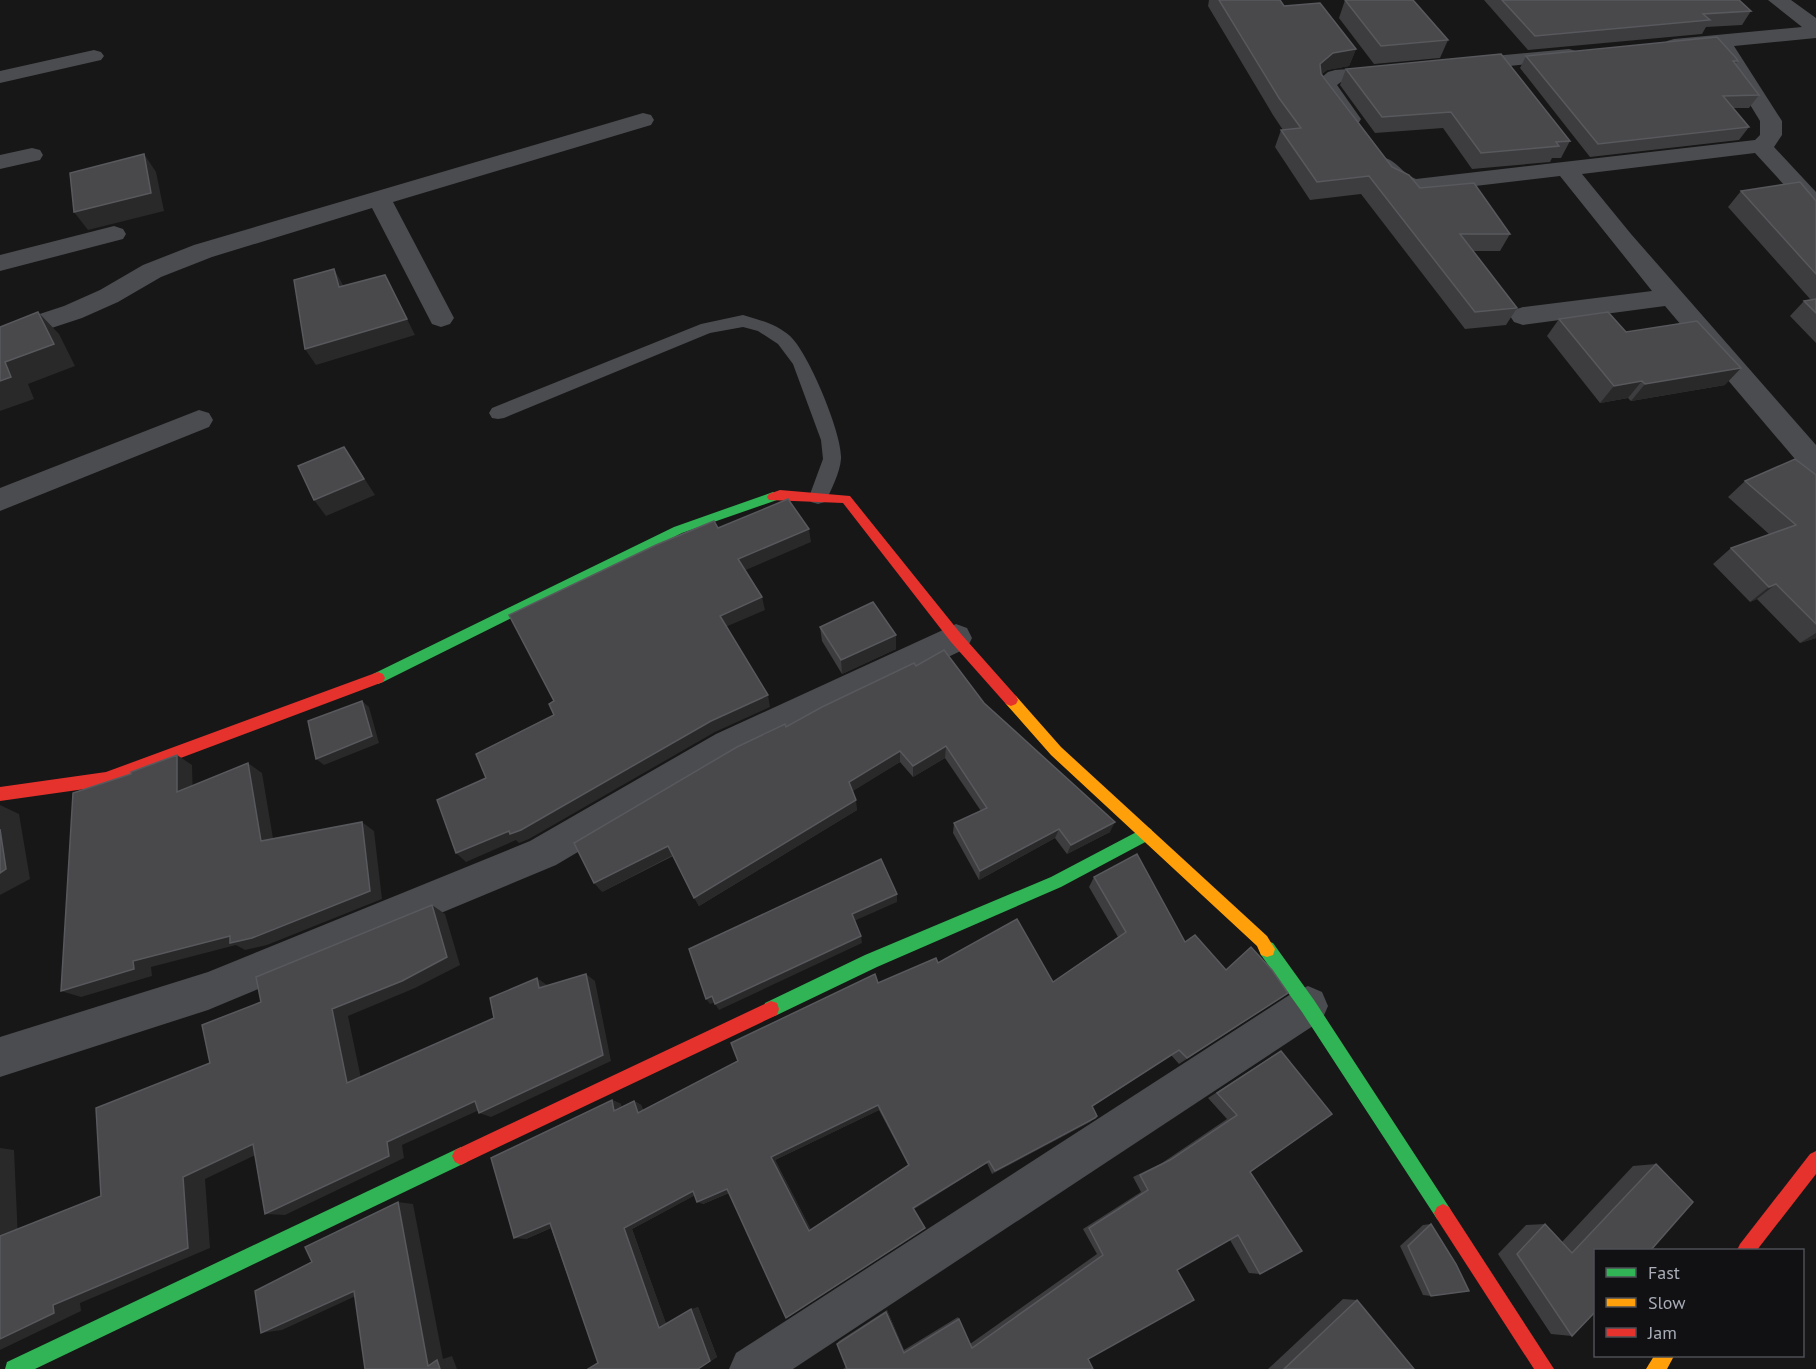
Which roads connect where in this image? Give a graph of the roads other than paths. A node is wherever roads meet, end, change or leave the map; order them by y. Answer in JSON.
{"nodes":[{"id":1,"x":1778,"y":0,"type":"edge"},
{"id":2,"x":1816,"y":30,"type":"edge"},
{"id":3,"x":1721,"y":41,"type":"junction"},
{"id":4,"x":1651,"y":47,"type":"edge"},
{"id":5,"x":1593,"y":53,"type":"edge"},
{"id":6,"x":1353,"y":55,"type":"edge"},
{"id":7,"x":94,"y":56,"type":"dead end"},
{"id":8,"x":1500,"y":61,"type":"junction"},
{"id":9,"x":1444,"y":66,"type":"edge"},
{"id":10,"x":1411,"y":69,"type":"edge"},
{"id":11,"x":1367,"y":73,"type":"junction"},
{"id":12,"x":0,"y":77,"type":"edge"},
{"id":13,"x":1514,"y":79,"type":"edge"},
{"id":14,"x":643,"y":120,"type":"dead end"},
{"id":15,"x":1761,"y":146,"type":"junction"},
{"id":16,"x":32,"y":155,"type":"dead end"},
{"id":17,"x":0,"y":162,"type":"edge"},
{"id":18,"x":1573,"y":162,"type":"junction"},
{"id":19,"x":379,"y":198,"type":"junction"},
{"id":20,"x":1816,"y":206,"type":"edge"},
{"id":21,"x":114,"y":234,"type":"dead end"},
{"id":22,"x":0,"y":263,"type":"edge"},
{"id":23,"x":1672,"y":297,"type":"junction"},
{"id":24,"x":1523,"y":316,"type":"dead end"},
{"id":25,"x":441,"y":318,"type":"dead end"},
{"id":26,"x":0,"y":336,"type":"edge"},
{"id":27,"x":498,"y":413,"type":"dead end"},
{"id":28,"x":199,"y":420,"type":"dead end"},
{"id":29,"x":1816,"y":464,"type":"edge"},
{"id":30,"x":818,"y":497,"type":"junction"},
{"id":31,"x":0,"y":500,"type":"edge"},
{"id":32,"x":956,"y":638,"type":"junction"},
{"id":33,"x":0,"y":794,"type":"edge"},
{"id":34,"x":1146,"y":834,"type":"junction"},
{"id":35,"x":1308,"y":1006,"type":"junction"},
{"id":36,"x":0,"y":1057,"type":"edge"},
{"id":37,"x":1816,"y":1160,"type":"edge"},
{"id":38,"x":1748,"y":1249,"type":"edge"},
{"id":39,"x":1664,"y":1357,"type":"edge"},
{"id":40,"x":14,"y":1369,"type":"edge"},
{"id":41,"x":752,"y":1369,"type":"edge"},
{"id":42,"x":1545,"y":1369,"type":"edge"},
{"id":43,"x":1655,"y":1369,"type":"edge"}],
"edges":[{"from":1,"to":2,"type":"street"},
{"from":2,"to":3,"type":"street"},
{"from":3,"to":4,"type":"street"},
{"from":3,"to":15,"type":"street"},
{"from":5,"to":8,"type":"street"},
{"from":6,"to":11,"type":"street"},
{"from":7,"to":12,"type":"street"},
{"from":8,"to":9,"type":"street"},
{"from":8,"to":13,"type":"street"},
{"from":10,"to":11,"type":"street"},
{"from":11,"to":18,"type":"street"},
{"from":14,"to":19,"type":"street"},
{"from":15,"to":18,"type":"street"},
{"from":15,"to":20,"type":"street"},
{"from":16,"to":17,"type":"street"},
{"from":18,"to":23,"type":"street"},
{"from":19,"to":25,"type":"street"},
{"from":19,"to":26,"type":"street"},
{"from":21,"to":22,"type":"street"},
{"from":23,"to":24,"type":"street"},
{"from":23,"to":29,"type":"street"},
{"from":27,"to":30,"type":"lane"},
{"from":28,"to":31,"type":"street"},
{"from":30,"to":32,"type":"street"},
{"from":30,"to":33,"type":"street"},
{"from":32,"to":34,"type":"street"},
{"from":32,"to":36,"type":"street"},
{"from":34,"to":35,"type":"street"},
{"from":34,"to":40,"type":"street"},
{"from":35,"to":41,"type":"street"},
{"from":35,"to":42,"type":"street"},
{"from":37,"to":38,"type":"street"},
{"from":39,"to":43,"type":"street"}]}
